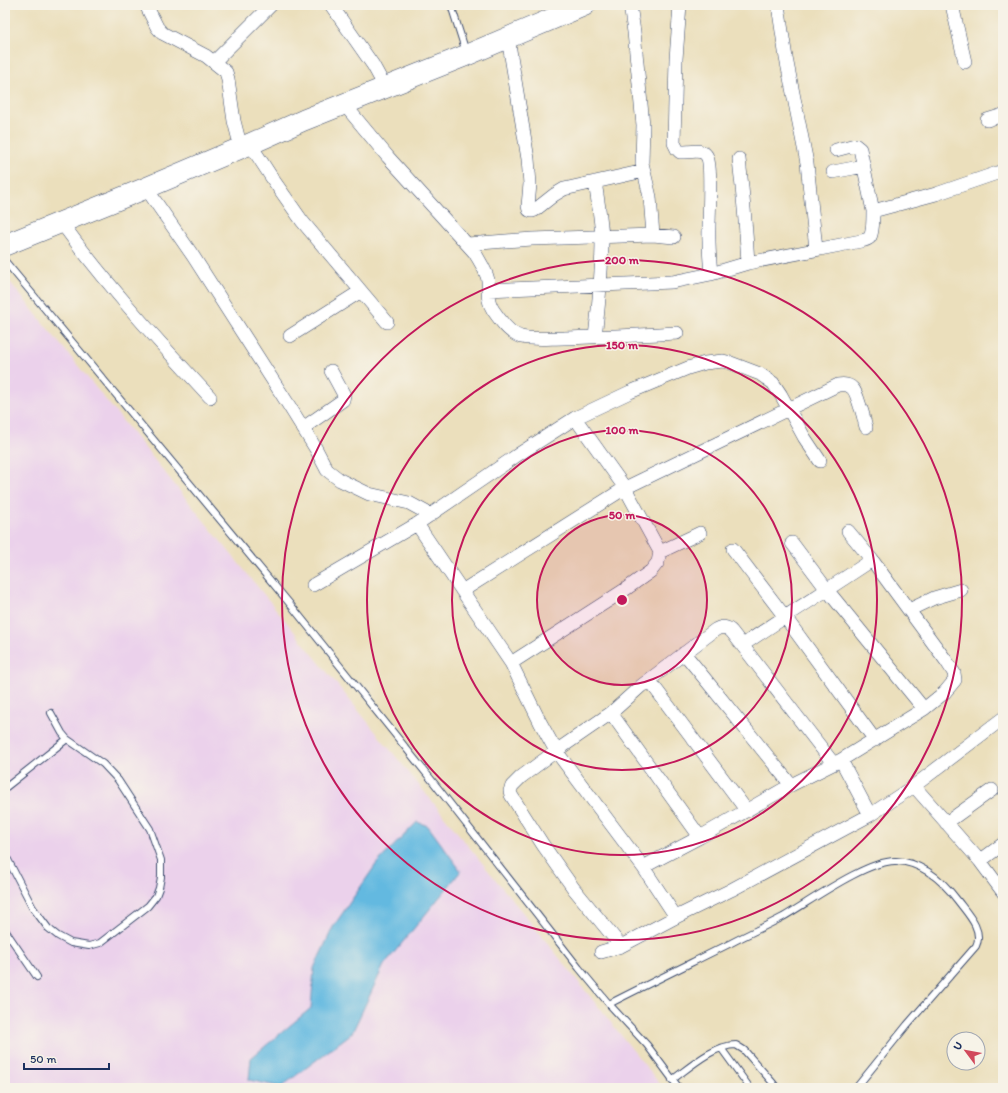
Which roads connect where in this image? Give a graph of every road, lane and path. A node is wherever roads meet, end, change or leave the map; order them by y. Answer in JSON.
{"nodes":[{"id":1,"x":146,"y":5,"type":"edge"},
{"id":2,"x":271,"y":5,"type":"edge"},
{"id":3,"x":331,"y":5,"type":"edge"},
{"id":4,"x":451,"y":5,"type":"edge"},
{"id":5,"x":585,"y":5,"type":"edge"},
{"id":6,"x":630,"y":5,"type":"edge"},
{"id":7,"x":680,"y":5,"type":"edge"},
{"id":8,"x":778,"y":5,"type":"edge"},
{"id":9,"x":952,"y":5,"type":"edge"},
{"id":10,"x":508,"y":38,"type":"junction"},
{"id":11,"x":467,"y":55,"type":"junction"},
{"id":12,"x":214,"y":62,"type":"junction"},
{"id":13,"x":965,"y":62,"type":"dead end"},
{"id":14,"x":385,"y":87,"type":"junction"},
{"id":15,"x":344,"y":104,"type":"junction"},
{"id":16,"x":1003,"y":115,"type":"edge"},
{"id":17,"x":987,"y":120,"type":"dead end"},
{"id":18,"x":246,"y":146,"type":"junction"},
{"id":19,"x":836,"y":150,"type":"dead end"},
{"id":20,"x":738,"y":159,"type":"dead end"},
{"id":21,"x":864,"y":166,"type":"junction"},
{"id":22,"x":644,"y":171,"type":"junction"},
{"id":23,"x":1003,"y":171,"type":"edge"},
{"id":24,"x":833,"y":172,"type":"dead end"},
{"id":25,"x":595,"y":182,"type":"junction"},
{"id":26,"x":146,"y":188,"type":"junction"},
{"id":27,"x":873,"y":211,"type":"junction"},
{"id":28,"x":61,"y":222,"type":"junction"},
{"id":29,"x":653,"y":235,"type":"junction"},
{"id":30,"x":602,"y":237,"type":"junction"},
{"id":31,"x":674,"y":237,"type":"dead end"},
{"id":32,"x":468,"y":244,"type":"junction"},
{"id":33,"x":5,"y":245,"type":"edge"},
{"id":34,"x":816,"y":250,"type":"junction"},
{"id":35,"x":5,"y":261,"type":"edge"},
{"id":36,"x":748,"y":263,"type":"junction"},
{"id":37,"x":711,"y":274,"type":"junction"},
{"id":38,"x":600,"y":286,"type":"junction"},
{"id":39,"x":488,"y":290,"type":"junction"},
{"id":40,"x":361,"y":291,"type":"junction"},
{"id":41,"x":387,"y":322,"type":"dead end"},
{"id":42,"x":677,"y":334,"type":"dead end"},
{"id":43,"x":290,"y":336,"type":"dead end"},
{"id":44,"x":595,"y":337,"type":"junction"},
{"id":45,"x":331,"y":371,"type":"dead end"},
{"id":46,"x":210,"y":397,"type":"dead end"},
{"id":47,"x":788,"y":409,"type":"junction"},
{"id":48,"x":574,"y":418,"type":"junction"},
{"id":49,"x":866,"y":427,"type":"dead end"},
{"id":50,"x":303,"y":428,"type":"junction"},
{"id":51,"x":820,"y":461,"type":"dead end"},
{"id":52,"x":625,"y":488,"type":"junction"},
{"id":53,"x":431,"y":515,"type":"junction"},
{"id":54,"x":417,"y":524,"type":"junction"},
{"id":55,"x":848,"y":531,"type":"dead end"},
{"id":56,"x":700,"y":533,"type":"dead end"},
{"id":57,"x":792,"y":543,"type":"dead end"},
{"id":58,"x":733,"y":549,"type":"dead end"},
{"id":59,"x":660,"y":552,"type":"junction"},
{"id":60,"x":872,"y":560,"type":"junction"},
{"id":61,"x":313,"y":585,"type":"dead end"},
{"id":62,"x":962,"y":590,"type":"dead end"},
{"id":63,"x":462,"y":591,"type":"junction"},
{"id":64,"x":828,"y":591,"type":"junction"},
{"id":65,"x":909,"y":610,"type":"junction"},
{"id":66,"x":785,"y":616,"type":"junction"},
{"id":67,"x":743,"y":645,"type":"junction"},
{"id":68,"x":684,"y":653,"type":"junction"},
{"id":69,"x":511,"y":663,"type":"junction"},
{"id":70,"x":648,"y":680,"type":"junction"},
{"id":71,"x":924,"y":709,"type":"junction"},
{"id":72,"x":51,"y":713,"type":"dead end"},
{"id":73,"x":611,"y":713,"type":"junction"},
{"id":74,"x":1002,"y":719,"type":"edge"},
{"id":75,"x":67,"y":739,"type":"junction"},
{"id":76,"x":875,"y":740,"type":"junction"},
{"id":77,"x":556,"y":751,"type":"junction"},
{"id":78,"x":837,"y":762,"type":"junction"},
{"id":79,"x":791,"y":785,"type":"junction"},
{"id":80,"x":914,"y":786,"type":"junction"},
{"id":81,"x":5,"y":788,"type":"edge"},
{"id":82,"x":992,"y":790,"type":"dead end"},
{"id":83,"x":747,"y":811,"type":"junction"},
{"id":84,"x":870,"y":815,"type":"junction"},
{"id":85,"x":946,"y":823,"type":"junction"},
{"id":86,"x":700,"y":838,"type":"junction"},
{"id":87,"x":1003,"y":844,"type":"edge"},
{"id":88,"x":5,"y":854,"type":"edge"},
{"id":89,"x":980,"y":861,"type":"junction"},
{"id":90,"x":643,"y":867,"type":"junction"},
{"id":91,"x":1003,"y":892,"type":"edge"},
{"id":92,"x":676,"y":917,"type":"junction"},
{"id":93,"x":5,"y":930,"type":"edge"},
{"id":94,"x":621,"y":946,"type":"junction"},
{"id":95,"x":601,"y":952,"type":"dead end"},
{"id":96,"x":37,"y":977,"type":"dead end"},
{"id":97,"x":609,"y":1004,"type":"junction"},
{"id":98,"x":721,"y":1048,"type":"junction"},
{"id":99,"x":672,"y":1080,"type":"junction"},
{"id":100,"x":679,"y":1088,"type":"edge"},
{"id":101,"x":750,"y":1088,"type":"edge"},
{"id":102,"x":777,"y":1088,"type":"edge"},
{"id":103,"x":856,"y":1088,"type":"edge"}],
"edges":[{"from":1,"to":12,"type":"street"},
{"from":2,"to":12,"type":"street"},
{"from":3,"to":14,"type":"street"},
{"from":4,"to":11,"type":"lane"},
{"from":5,"to":10,"type":"highway"},
{"from":6,"to":22,"type":"street"},
{"from":7,"to":37,"type":"street"},
{"from":8,"to":34,"type":"street"},
{"from":9,"to":13,"type":"street"},
{"from":10,"to":11,"type":"highway"},
{"from":10,"to":25,"type":"street"},
{"from":11,"to":14,"type":"highway"},
{"from":12,"to":18,"type":"street"},
{"from":14,"to":15,"type":"highway"},
{"from":15,"to":18,"type":"highway"},
{"from":15,"to":32,"type":"street"},
{"from":16,"to":17,"type":"street"},
{"from":18,"to":26,"type":"highway"},
{"from":18,"to":40,"type":"street"},
{"from":19,"to":21,"type":"street"},
{"from":20,"to":36,"type":"street"},
{"from":21,"to":24,"type":"street"},
{"from":21,"to":27,"type":"street"},
{"from":22,"to":25,"type":"street"},
{"from":22,"to":29,"type":"street"},
{"from":23,"to":27,"type":"street"},
{"from":25,"to":30,"type":"street"},
{"from":26,"to":28,"type":"highway"},
{"from":26,"to":50,"type":"street"},
{"from":27,"to":34,"type":"street"},
{"from":28,"to":33,"type":"highway"},
{"from":28,"to":46,"type":"street"},
{"from":29,"to":30,"type":"street"},
{"from":29,"to":31,"type":"street"},
{"from":30,"to":32,"type":"street"},
{"from":30,"to":38,"type":"street"},
{"from":32,"to":39,"type":"street"},
{"from":34,"to":36,"type":"street"},
{"from":35,"to":97,"type":"lane"},
{"from":36,"to":37,"type":"street"},
{"from":37,"to":38,"type":"street"},
{"from":38,"to":39,"type":"street"},
{"from":38,"to":44,"type":"street"},
{"from":39,"to":44,"type":"street"},
{"from":40,"to":41,"type":"street"},
{"from":40,"to":43,"type":"street"},
{"from":42,"to":44,"type":"street"},
{"from":45,"to":50,"type":"street"},
{"from":47,"to":48,"type":"street"},
{"from":47,"to":49,"type":"street"},
{"from":47,"to":51,"type":"street"},
{"from":47,"to":52,"type":"street"},
{"from":48,"to":52,"type":"street"},
{"from":48,"to":53,"type":"street"},
{"from":50,"to":53,"type":"street"},
{"from":52,"to":59,"type":"street"},
{"from":52,"to":63,"type":"street"},
{"from":53,"to":54,"type":"street"},
{"from":54,"to":61,"type":"street"},
{"from":54,"to":63,"type":"street"},
{"from":55,"to":60,"type":"street"},
{"from":56,"to":59,"type":"street"},
{"from":57,"to":64,"type":"street"},
{"from":58,"to":66,"type":"street"},
{"from":59,"to":69,"type":"street"},
{"from":60,"to":64,"type":"street"},
{"from":60,"to":65,"type":"street"},
{"from":62,"to":65,"type":"street"},
{"from":63,"to":69,"type":"street"},
{"from":64,"to":66,"type":"street"},
{"from":64,"to":71,"type":"street"},
{"from":65,"to":71,"type":"street"},
{"from":66,"to":67,"type":"street"},
{"from":66,"to":76,"type":"street"},
{"from":67,"to":68,"type":"street"},
{"from":67,"to":78,"type":"street"},
{"from":68,"to":70,"type":"street"},
{"from":68,"to":79,"type":"street"},
{"from":69,"to":77,"type":"street"},
{"from":70,"to":73,"type":"street"},
{"from":70,"to":83,"type":"street"},
{"from":71,"to":76,"type":"street"},
{"from":72,"to":75,"type":"lane"},
{"from":73,"to":77,"type":"street"},
{"from":73,"to":86,"type":"street"},
{"from":74,"to":80,"type":"street"},
{"from":75,"to":81,"type":"lane"},
{"from":75,"to":88,"type":"lane"},
{"from":76,"to":78,"type":"street"},
{"from":77,"to":90,"type":"street"},
{"from":77,"to":94,"type":"street"},
{"from":78,"to":79,"type":"street"},
{"from":78,"to":84,"type":"street"},
{"from":79,"to":83,"type":"street"},
{"from":80,"to":84,"type":"street"},
{"from":80,"to":85,"type":"street"},
{"from":82,"to":85,"type":"street"},
{"from":83,"to":86,"type":"street"},
{"from":84,"to":92,"type":"street"},
{"from":85,"to":89,"type":"street"},
{"from":86,"to":90,"type":"street"},
{"from":87,"to":89,"type":"street"},
{"from":89,"to":91,"type":"street"},
{"from":90,"to":92,"type":"street"},
{"from":92,"to":94,"type":"street"},
{"from":93,"to":96,"type":"lane"},
{"from":94,"to":95,"type":"street"},
{"from":97,"to":99,"type":"lane"},
{"from":97,"to":103,"type":"lane"},
{"from":98,"to":99,"type":"lane"},
{"from":98,"to":101,"type":"lane"},
{"from":98,"to":102,"type":"lane"},
{"from":99,"to":100,"type":"lane"}]}
